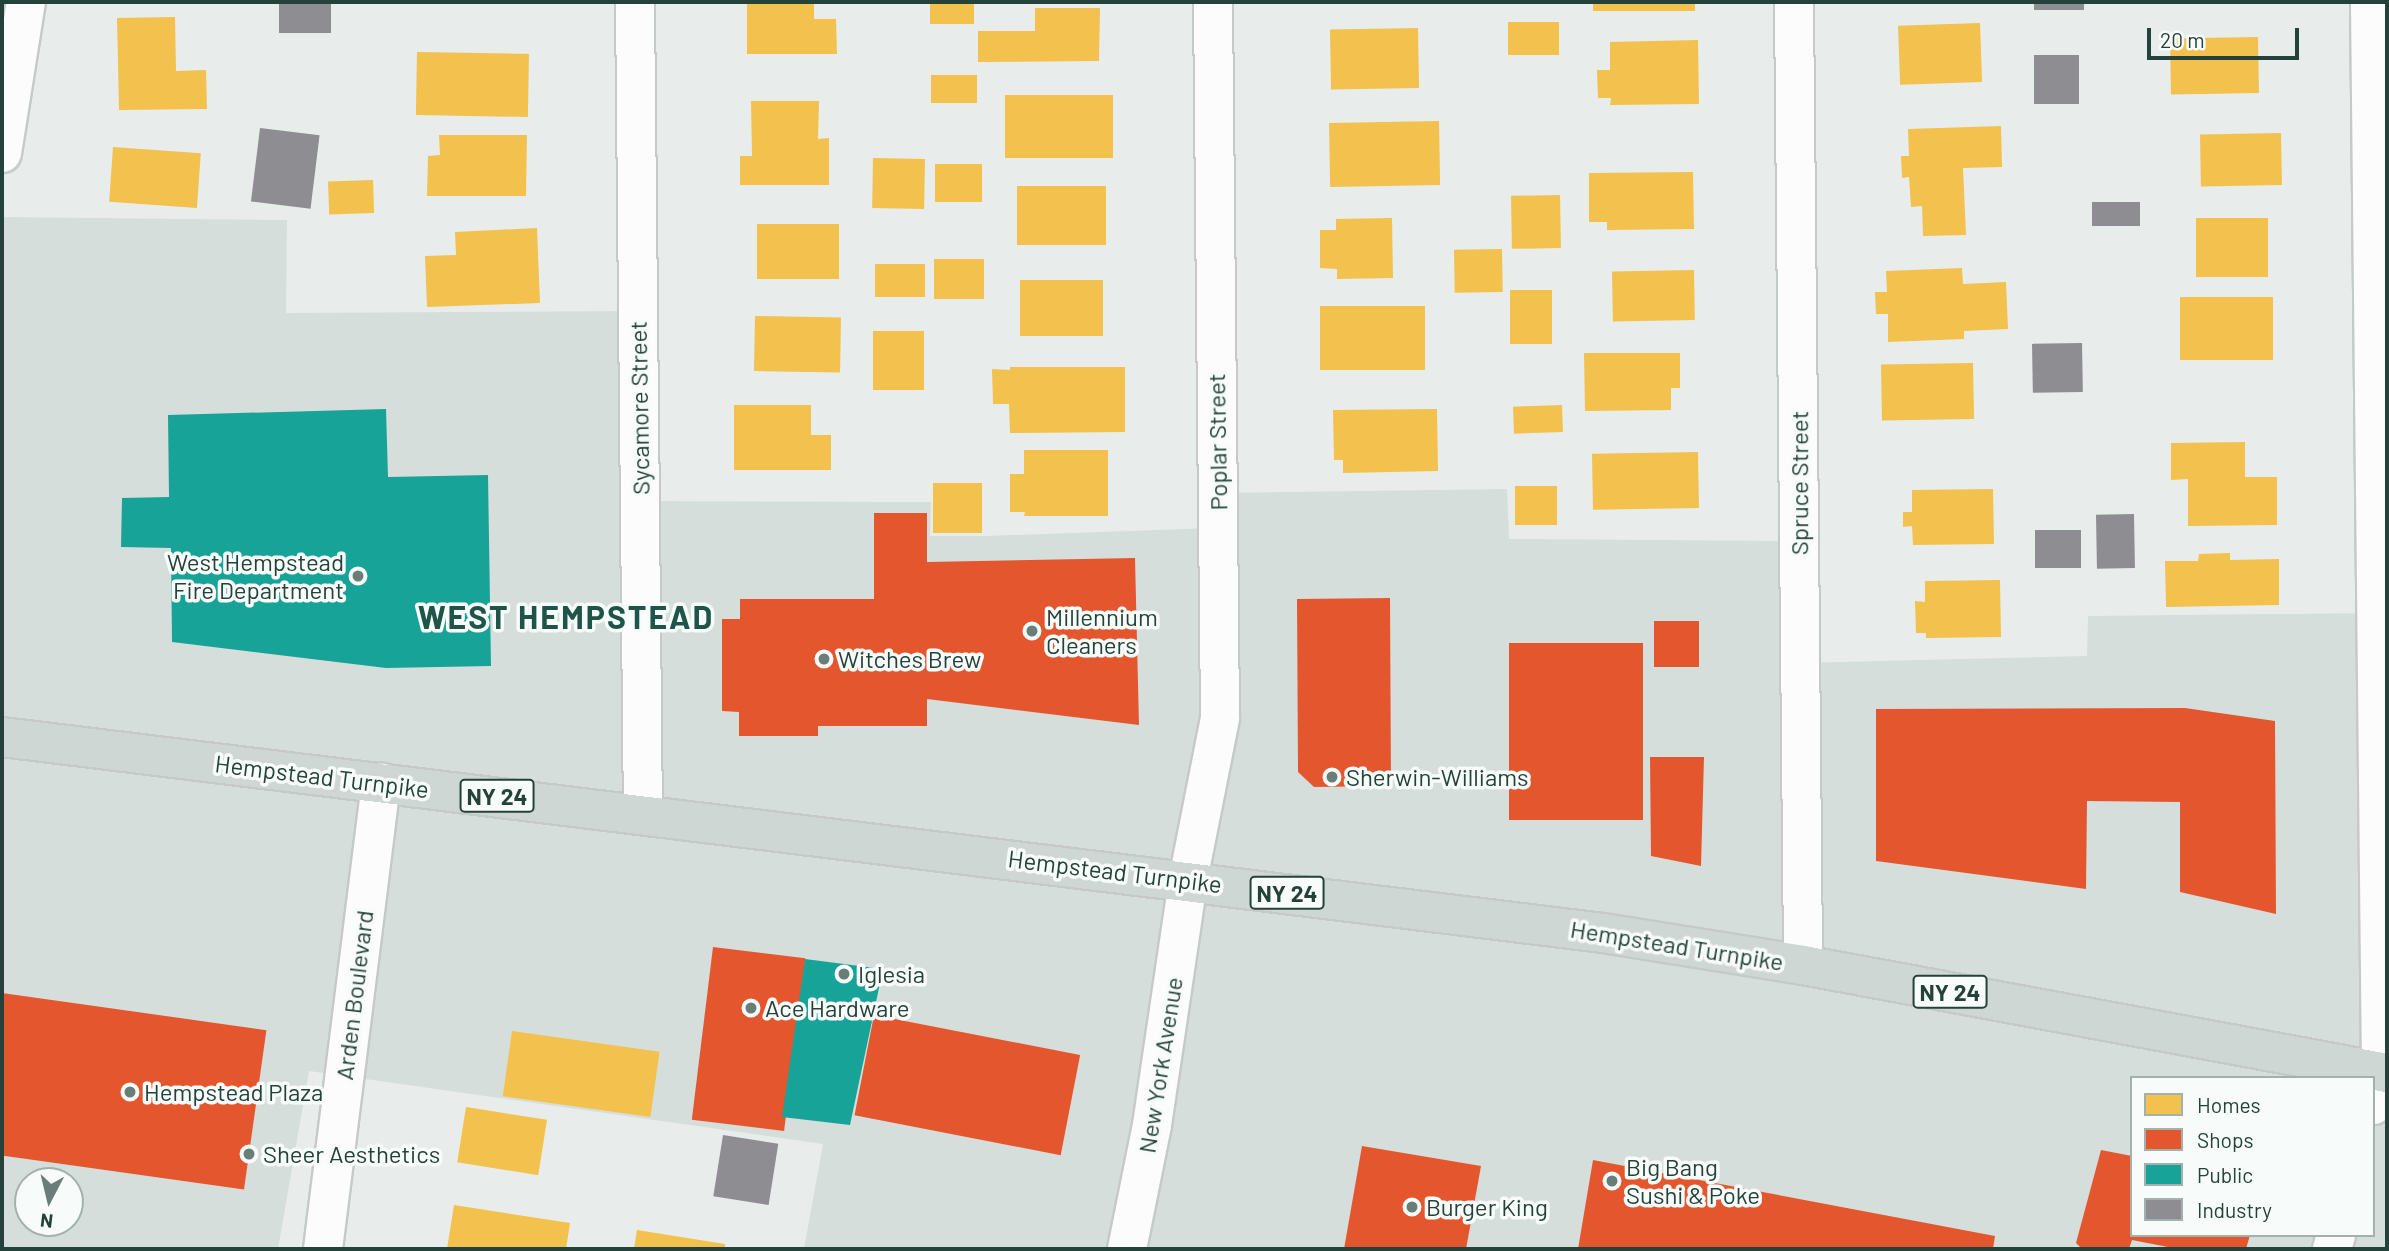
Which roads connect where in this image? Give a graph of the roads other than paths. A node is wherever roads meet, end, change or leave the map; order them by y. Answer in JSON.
{"nodes":[{"id":1,"x":26,"y":2,"type":"edge"},
{"id":2,"x":635,"y":2,"type":"edge"},
{"id":3,"x":1213,"y":2,"type":"edge"},
{"id":4,"x":1794,"y":2,"type":"edge"},
{"id":5,"x":2370,"y":2,"type":"edge"},
{"id":6,"x":3,"y":131,"type":"edge"},
{"id":7,"x":2,"y":737,"type":"edge"},
{"id":8,"x":381,"y":783,"type":"junction"},
{"id":9,"x":643,"y":815,"type":"junction"},
{"id":10,"x":1188,"y":880,"type":"junction"},
{"id":11,"x":1803,"y":965,"type":"junction"},
{"id":12,"x":2346,"y":1076,"type":"edge"},
{"id":13,"x":2380,"y":1083,"type":"edge"},
{"id":14,"x":323,"y":1249,"type":"edge"},
{"id":15,"x":1127,"y":1249,"type":"edge"}],
"edges":[{"from":1,"to":6,"type":"street"},
{"from":2,"to":9,"type":"street","name":"Sycamore Street"},
{"from":3,"to":10,"type":"street","name":"Poplar Street"},
{"from":4,"to":11,"type":"street","name":"Spruce Street"},
{"from":5,"to":13,"type":"street"},
{"from":7,"to":8,"type":"main road","name":"Hempstead Turnpike","number":"NY 24"},
{"from":8,"to":9,"type":"main road","name":"Hempstead Turnpike","number":"NY 24"},
{"from":8,"to":14,"type":"street","name":"Arden Boulevard"},
{"from":9,"to":10,"type":"main road","name":"Hempstead Turnpike","number":"NY 24"},
{"from":10,"to":11,"type":"main road","name":"Hempstead Turnpike","number":"NY 24"},
{"from":10,"to":15,"type":"street","name":"New York Avenue"},
{"from":11,"to":12,"type":"main road","name":"Hempstead Turnpike","number":"NY 24"}]}
